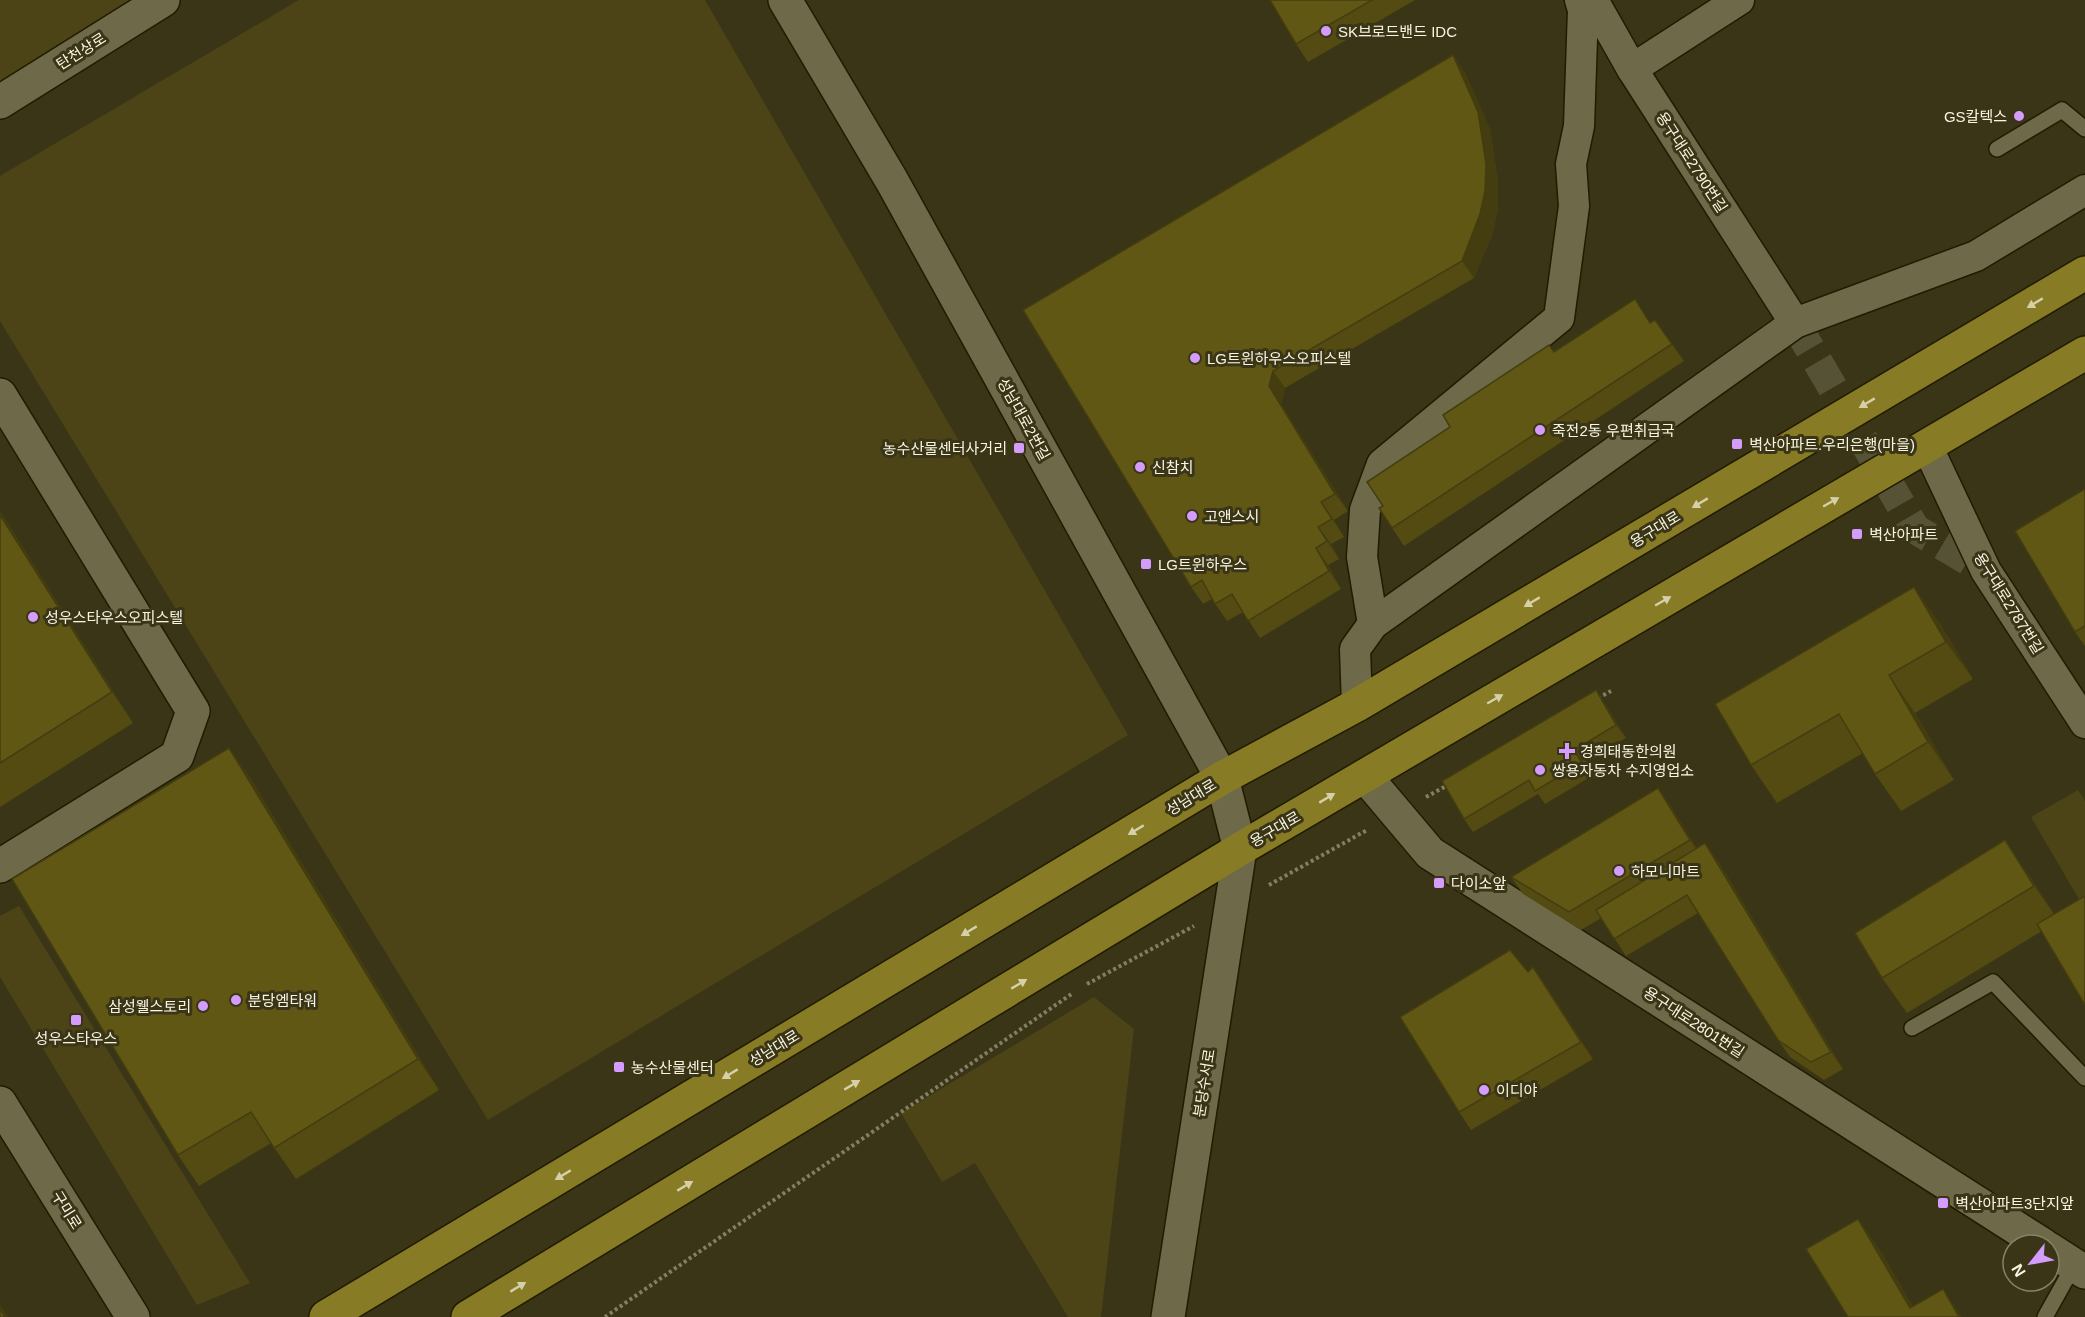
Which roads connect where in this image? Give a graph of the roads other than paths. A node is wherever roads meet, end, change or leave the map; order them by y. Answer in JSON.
{"nodes":[{"id":1,"x":163,"y":0,"type":"edge"},
{"id":2,"x":785,"y":0,"type":"edge"},
{"id":3,"x":1580,"y":0,"type":"edge"},
{"id":4,"x":1593,"y":0,"type":"edge"},
{"id":5,"x":1739,"y":0,"type":"edge"},
{"id":6,"x":1632,"y":69,"type":"junction"},
{"id":7,"x":0,"y":102,"type":"edge"},
{"id":8,"x":2085,"y":129,"type":"edge"},
{"id":9,"x":1997,"y":149,"type":"dead end"},
{"id":10,"x":2085,"y":190,"type":"edge"},
{"id":11,"x":2085,"y":273,"type":"edge"},
{"id":12,"x":1795,"y":323,"type":"junction"},
{"id":13,"x":2085,"y":353,"type":"edge"},
{"id":14,"x":0,"y":395,"type":"edge"},
{"id":15,"x":1928,"y":446,"type":"junction"},
{"id":16,"x":1373,"y":624,"type":"junction"},
{"id":17,"x":1357,"y":705,"type":"junction"},
{"id":18,"x":2085,"y":723,"type":"edge"},
{"id":19,"x":1365,"y":776,"type":"junction"},
{"id":20,"x":1222,"y":778,"type":"junction"},
{"id":21,"x":1240,"y":849,"type":"junction"},
{"id":22,"x":0,"y":866,"type":"edge"},
{"id":23,"x":1912,"y":1028,"type":"dead end"},
{"id":24,"x":2085,"y":1078,"type":"edge"},
{"id":25,"x":0,"y":1103,"type":"edge"},
{"id":26,"x":2024,"y":1233,"type":"edge"},
{"id":27,"x":2069,"y":1262,"type":"edge"},
{"id":28,"x":133,"y":1317,"type":"edge"},
{"id":29,"x":326,"y":1317,"type":"edge"},
{"id":30,"x":468,"y":1317,"type":"edge"},
{"id":31,"x":1168,"y":1317,"type":"edge"},
{"id":32,"x":2045,"y":1317,"type":"edge"}],
"edges":[{"from":1,"to":7,"type":"street","name":"탄천상로"},
{"from":2,"to":20,"type":"street","name":"성남대로2번길"},
{"from":3,"to":16,"type":"street"},
{"from":4,"to":6,"type":"street","name":"용구대로2790번길"},
{"from":5,"to":6,"type":"street"},
{"from":6,"to":12,"type":"street","name":"용구대로2790번길"},
{"from":8,"to":9,"type":"lane"},
{"from":10,"to":12,"type":"street"},
{"from":11,"to":17,"type":"main road","name":"용구대로","one_way":true},
{"from":12,"to":16,"type":"street"},
{"from":13,"to":15,"type":"main road","name":"용구대로"},
{"from":14,"to":22,"type":"street"},
{"from":15,"to":18,"type":"street","name":"용구대로2787번길"},
{"from":19,"to":15,"type":"main road","name":"용구대로","one_way":true},
{"from":16,"to":17,"type":"street"},
{"from":17,"to":20,"type":"main road","name":"용구대로"},
{"from":21,"to":19,"type":"main road","name":"용구대로","one_way":true},
{"from":19,"to":26,"type":"street","name":"용구대로2801번길"},
{"from":20,"to":21,"type":"street","name":"성남대로2번길"},
{"from":20,"to":29,"type":"main road","name":"성남대로","one_way":true},
{"from":30,"to":21,"type":"main road","one_way":true},
{"from":21,"to":31,"type":"street","name":"분당수서로"},
{"from":23,"to":24,"type":"lane"},
{"from":25,"to":28,"type":"street","name":"구미로"},
{"from":27,"to":32,"type":"lane"}]}
